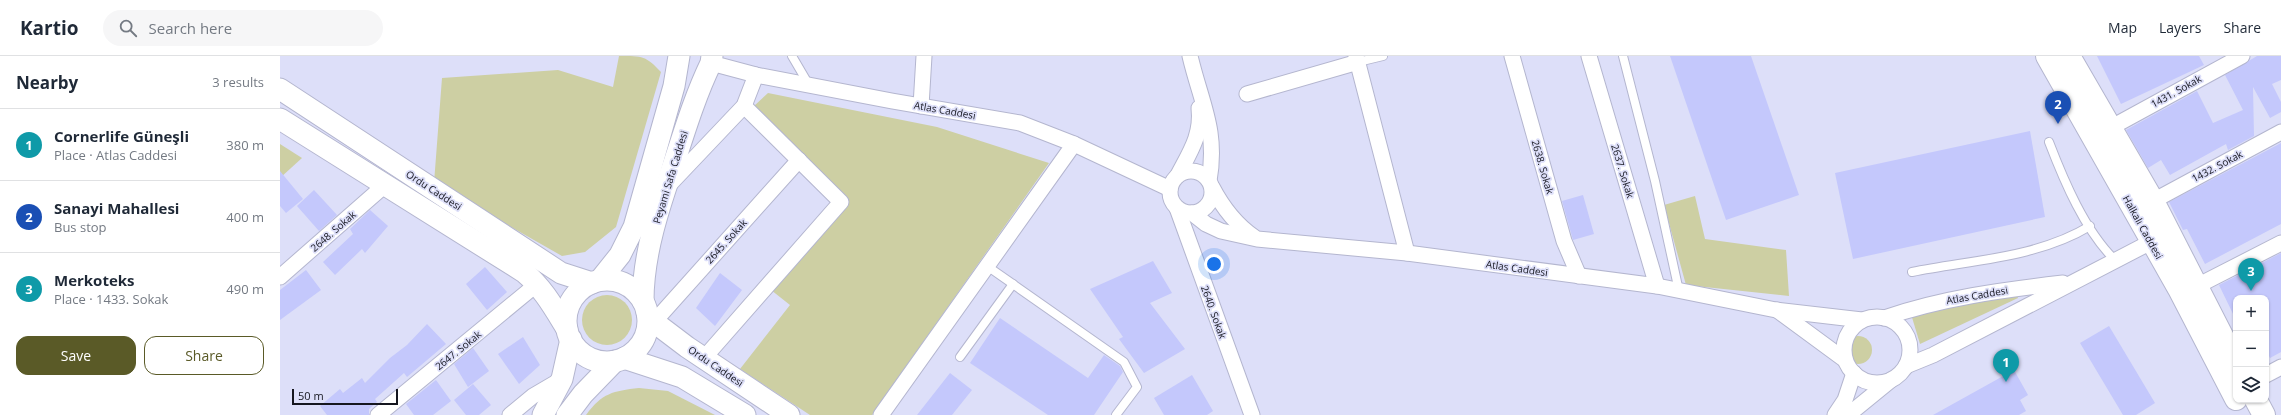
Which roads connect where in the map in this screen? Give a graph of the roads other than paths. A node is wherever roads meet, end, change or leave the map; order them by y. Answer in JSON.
{"nodes":[{"id":1,"x":792,"y":56,"type":"edge"},
{"id":2,"x":924,"y":56,"type":"edge"},
{"id":3,"x":1383,"y":56,"type":"edge"},
{"id":4,"x":1512,"y":56,"type":"edge"},
{"id":5,"x":1589,"y":56,"type":"edge"},
{"id":6,"x":1623,"y":56,"type":"edge"},
{"id":7,"x":2047,"y":56,"type":"edge"},
{"id":8,"x":2069,"y":56,"type":"edge"},
{"id":9,"x":2242,"y":56,"type":"edge"},
{"id":10,"x":679,"y":59,"type":"edge"},
{"id":11,"x":1357,"y":59,"type":"edge"},
{"id":12,"x":711,"y":60,"type":"edge"},
{"id":13,"x":1192,"y":63,"type":"edge"},
{"id":14,"x":756,"y":75,"type":"junction"},
{"id":15,"x":809,"y":85,"type":"junction"},
{"id":16,"x":280,"y":89,"type":"edge"},
{"id":17,"x":1247,"y":94,"type":"dead end"},
{"id":18,"x":744,"y":106,"type":"junction"},
{"id":19,"x":921,"y":106,"type":"junction"},
{"id":20,"x":280,"y":119,"type":"edge"},
{"id":21,"x":2110,"y":128,"type":"junction"},
{"id":22,"x":2281,"y":132,"type":"edge"},
{"id":23,"x":2049,"y":142,"type":"dead end"},
{"id":24,"x":1074,"y":144,"type":"junction"},
{"id":25,"x":799,"y":160,"type":"junction"},
{"id":26,"x":1178,"y":175,"type":"junction"},
{"id":27,"x":1210,"y":184,"type":"junction"},
{"id":28,"x":385,"y":185,"type":"junction"},
{"id":29,"x":1170,"y":189,"type":"junction"},
{"id":30,"x":664,"y":191,"type":"junction"},
{"id":31,"x":2153,"y":200,"type":"junction"},
{"id":32,"x":1177,"y":208,"type":"junction"},
{"id":33,"x":1192,"y":213,"type":"junction"},
{"id":34,"x":2090,"y":226,"type":"junction"},
{"id":35,"x":1257,"y":239,"type":"junction"},
{"id":36,"x":2152,"y":242,"type":"junction"},
{"id":37,"x":2281,"y":243,"type":"edge"},
{"id":38,"x":1407,"y":253,"type":"junction"},
{"id":39,"x":2115,"y":260,"type":"junction"},
{"id":40,"x":987,"y":266,"type":"junction"},
{"id":41,"x":1912,"y":272,"type":"dead end"},
{"id":42,"x":1579,"y":276,"type":"junction"},
{"id":43,"x":280,"y":277,"type":"edge"},
{"id":44,"x":596,"y":282,"type":"junction"},
{"id":45,"x":2072,"y":282,"type":"junction"},
{"id":46,"x":537,"y":284,"type":"junction"},
{"id":47,"x":1013,"y":284,"type":"junction"},
{"id":48,"x":1657,"y":286,"type":"junction"},
{"id":49,"x":2197,"y":286,"type":"junction"},
{"id":50,"x":1679,"y":291,"type":"junction"},
{"id":51,"x":1776,"y":310,"type":"junction"},
{"id":52,"x":648,"y":312,"type":"junction"},
{"id":53,"x":1884,"y":318,"type":"junction"},
{"id":54,"x":1862,"y":320,"type":"junction"},
{"id":55,"x":569,"y":334,"type":"junction"},
{"id":56,"x":960,"y":357,"type":"dead end"},
{"id":57,"x":2233,"y":357,"type":"edge"},
{"id":58,"x":704,"y":358,"type":"junction"},
{"id":59,"x":619,"y":359,"type":"junction"},
{"id":60,"x":1845,"y":360,"type":"junction"},
{"id":61,"x":1906,"y":366,"type":"junction"},
{"id":62,"x":2281,"y":367,"type":"edge"},
{"id":63,"x":1854,"y":373,"type":"junction"},
{"id":64,"x":2269,"y":373,"type":"edge"},
{"id":65,"x":1893,"y":378,"type":"junction"},
{"id":66,"x":562,"y":379,"type":"junction"},
{"id":67,"x":2233,"y":394,"type":"edge"},
{"id":68,"x":2238,"y":403,"type":"edge"},
{"id":69,"x":2258,"y":403,"type":"edge"},
{"id":70,"x":378,"y":415,"type":"edge"},
{"id":71,"x":510,"y":415,"type":"edge"},
{"id":72,"x":543,"y":415,"type":"edge"},
{"id":73,"x":567,"y":415,"type":"edge"},
{"id":74,"x":745,"y":415,"type":"edge"},
{"id":75,"x":789,"y":415,"type":"edge"},
{"id":76,"x":881,"y":415,"type":"edge"},
{"id":77,"x":1116,"y":415,"type":"edge"},
{"id":78,"x":1252,"y":415,"type":"edge"},
{"id":79,"x":1835,"y":415,"type":"edge"},
{"id":80,"x":1848,"y":415,"type":"edge"},
{"id":81,"x":2245,"y":415,"type":"edge"},
{"id":82,"x":2264,"y":415,"type":"edge"}],
"edges":[{"from":1,"to":15,"type":"lane"},
{"from":2,"to":19,"type":"street"},
{"from":3,"to":11,"type":"lane"},
{"from":4,"to":42,"type":"street","name":"2638. Sokak"},
{"from":5,"to":48,"type":"street","name":"2637. Sokak"},
{"from":6,"to":50,"type":"lane"},
{"from":7,"to":36,"type":"main road","name":"Halkalı Caddesi"},
{"from":8,"to":21,"type":"main road","name":"Halkalı Caddesi"},
{"from":9,"to":21,"type":"street","name":"1431. Sokak"},
{"from":10,"to":12,"type":"main road"},
{"from":10,"to":44,"type":"main road","name":"Peyami Safa Caddesi"},
{"from":11,"to":17,"type":"street"},
{"from":11,"to":38,"type":"street"},
{"from":12,"to":14,"type":"street","name":"Atlas Caddesi"},
{"from":12,"to":30,"type":"main road","name":"Peyami Safa Caddesi"},
{"from":13,"to":26,"type":"street"},
{"from":13,"to":27,"type":"street"},
{"from":14,"to":15,"type":"street","name":"Atlas Caddesi"},
{"from":14,"to":18,"type":"street"},
{"from":15,"to":19,"type":"street","name":"Atlas Caddesi"},
{"from":16,"to":44,"type":"main road","name":"Ordu Caddesi"},
{"from":18,"to":25,"type":"street"},
{"from":18,"to":30,"type":"street"},
{"from":19,"to":24,"type":"street","name":"Atlas Caddesi"},
{"from":20,"to":28,"type":"main road","name":"Ordu Caddesi"},
{"from":21,"to":31,"type":"main road","name":"Halkalı Caddesi"},
{"from":22,"to":31,"type":"street","name":"1432. Sokak"},
{"from":23,"to":34,"type":"lane"},
{"from":24,"to":29,"type":"street","name":"Atlas Caddesi"},
{"from":24,"to":40,"type":"street"},
{"from":25,"to":52,"type":"street","name":"2645. Sokak"},
{"from":25,"to":58,"type":"street"},
{"from":26,"to":27,"type":"street"},
{"from":26,"to":29,"type":"street"},
{"from":27,"to":33,"type":"street"},
{"from":27,"to":35,"type":"street"},
{"from":28,"to":43,"type":"street","name":"2648. Sokak"},
{"from":28,"to":46,"type":"main road","name":"Ordu Caddesi"},
{"from":29,"to":32,"type":"street"},
{"from":30,"to":52,"type":"main road","name":"Peyami Safa Caddesi"},
{"from":31,"to":49,"type":"main road","name":"Halkalı Caddesi"},
{"from":32,"to":33,"type":"street"},
{"from":32,"to":78,"type":"street","name":"2640. Sokak"},
{"from":33,"to":35,"type":"street","name":"Atlas Caddesi"},
{"from":34,"to":39,"type":"lane"},
{"from":34,"to":41,"type":"lane"},
{"from":35,"to":38,"type":"street","name":"Atlas Caddesi"},
{"from":36,"to":39,"type":"street","name":"Atlas Caddesi"},
{"from":36,"to":67,"type":"main road","name":"Halkalı Caddesi"},
{"from":37,"to":49,"type":"street"},
{"from":38,"to":42,"type":"street","name":"Atlas Caddesi"},
{"from":39,"to":45,"type":"street","name":"Atlas Caddesi"},
{"from":40,"to":47,"type":"lane"},
{"from":40,"to":76,"type":"street"},
{"from":42,"to":48,"type":"street","name":"Atlas Caddesi"},
{"from":44,"to":52,"type":"main road"},
{"from":44,"to":55,"type":"main road"},
{"from":45,"to":53,"type":"street","name":"Atlas Caddesi"},
{"from":45,"to":61,"type":"street","name":"Atlas Caddesi"},
{"from":46,"to":55,"type":"main road","name":"Ordu Caddesi"},
{"from":46,"to":70,"type":"street","name":"2647. Sokak"},
{"from":47,"to":56,"type":"lane"},
{"from":47,"to":77,"type":"lane"},
{"from":48,"to":50,"type":"street","name":"Atlas Caddesi"},
{"from":49,"to":57,"type":"main road","name":"Halkalı Caddesi"},
{"from":50,"to":51,"type":"street","name":"Atlas Caddesi"},
{"from":51,"to":54,"type":"street","name":"Atlas Caddesi"},
{"from":51,"to":60,"type":"street","name":"Atlas Caddesi"},
{"from":52,"to":58,"type":"main road","name":"Ordu Caddesi"},
{"from":52,"to":59,"type":"main road"},
{"from":53,"to":54,"type":"street"},
{"from":53,"to":61,"type":"street"},
{"from":54,"to":60,"type":"street"},
{"from":55,"to":59,"type":"main road"},
{"from":55,"to":66,"type":"main road"},
{"from":58,"to":75,"type":"main road","name":"Ordu Caddesi"},
{"from":59,"to":73,"type":"main road"},
{"from":59,"to":74,"type":"main road"},
{"from":60,"to":63,"type":"street"},
{"from":61,"to":65,"type":"street"},
{"from":62,"to":64,"type":"street"},
{"from":63,"to":65,"type":"street"},
{"from":63,"to":79,"type":"street"},
{"from":65,"to":80,"type":"street"},
{"from":66,"to":71,"type":"street"},
{"from":66,"to":72,"type":"main road"},
{"from":68,"to":81,"type":"main road","name":"Halkalı Caddesi"},
{"from":69,"to":82,"type":"main road"}]}
